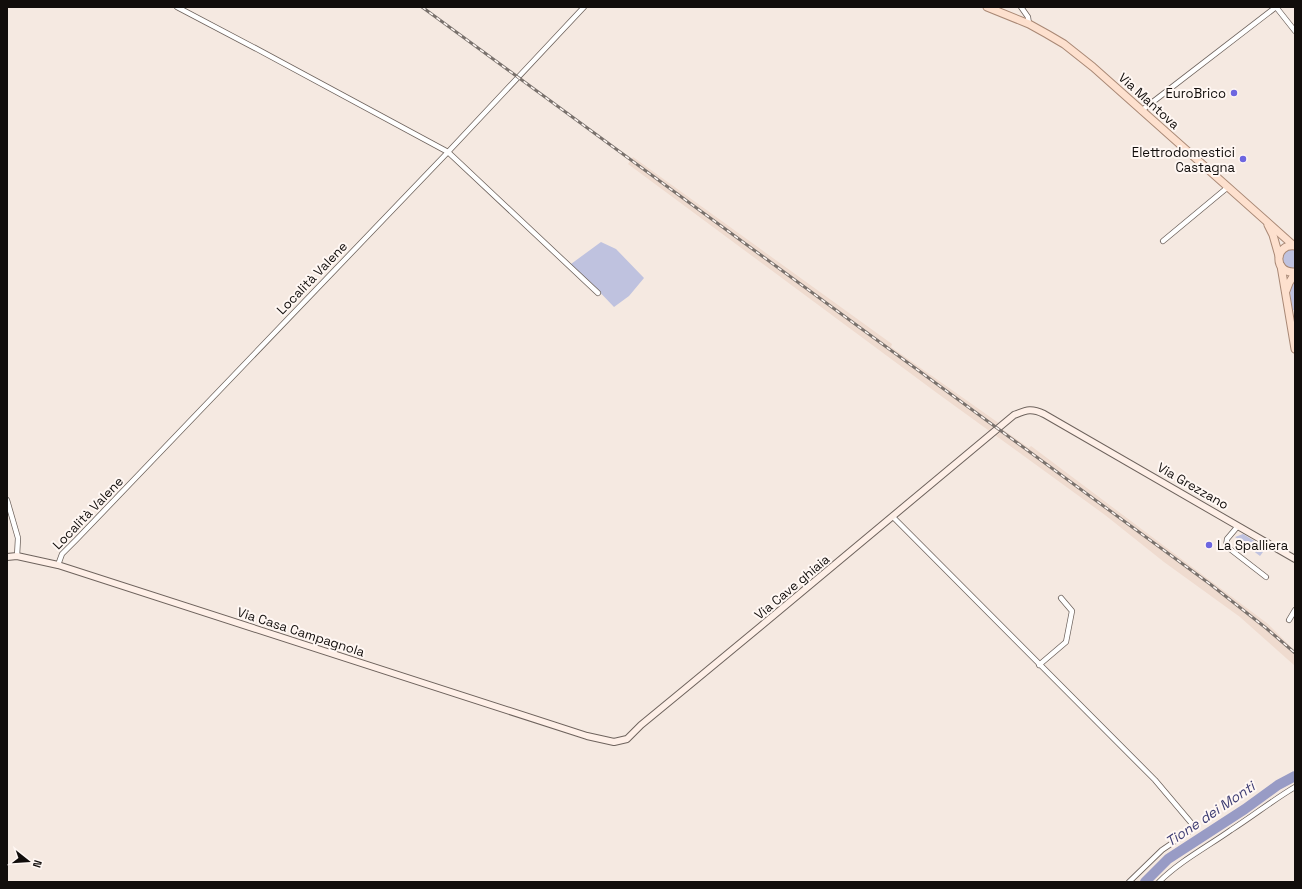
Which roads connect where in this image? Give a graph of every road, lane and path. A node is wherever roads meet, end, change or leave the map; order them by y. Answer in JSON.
{"nodes":[{"id":1,"x":177,"y":7,"type":"edge"},
{"id":2,"x":584,"y":7,"type":"edge"},
{"id":3,"x":1001,"y":7,"type":"edge"},
{"id":4,"x":1021,"y":7,"type":"edge"},
{"id":5,"x":1276,"y":7,"type":"edge"},
{"id":6,"x":990,"y":8,"type":"edge"},
{"id":7,"x":1029,"y":24,"type":"junction"},
{"id":8,"x":1295,"y":31,"type":"edge"},
{"id":9,"x":1141,"y":111,"type":"junction"},
{"id":10,"x":448,"y":152,"type":"junction"},
{"id":11,"x":1228,"y":187,"type":"junction"},
{"id":12,"x":1265,"y":220,"type":"junction"},
{"id":13,"x":1163,"y":241,"type":"dead end"},
{"id":14,"x":1295,"y":245,"type":"edge"},
{"id":15,"x":1279,"y":257,"type":"junction"},
{"id":16,"x":1281,"y":266,"type":"junction"},
{"id":17,"x":1295,"y":272,"type":"edge"},
{"id":18,"x":598,"y":293,"type":"dead end"},
{"id":19,"x":1286,"y":296,"type":"junction"},
{"id":20,"x":1295,"y":348,"type":"edge"},
{"id":21,"x":1003,"y":425,"type":"joint"},
{"id":22,"x":7,"y":500,"type":"edge"},
{"id":23,"x":893,"y":517,"type":"junction"},
{"id":24,"x":1238,"y":526,"type":"junction"},
{"id":25,"x":16,"y":556,"type":"junction"},
{"id":26,"x":7,"y":557,"type":"edge"},
{"id":27,"x":1295,"y":559,"type":"edge"},
{"id":28,"x":58,"y":565,"type":"junction"},
{"id":29,"x":1266,"y":578,"type":"dead end"},
{"id":30,"x":1061,"y":598,"type":"dead end"},
{"id":31,"x":1295,"y":610,"type":"edge"},
{"id":32,"x":1289,"y":620,"type":"dead end"},
{"id":33,"x":1039,"y":665,"type":"junction"},
{"id":34,"x":587,"y":736,"type":"joint"},
{"id":35,"x":1295,"y":787,"type":"edge"},
{"id":36,"x":1129,"y":882,"type":"edge"},
{"id":37,"x":1159,"y":882,"type":"edge"}],
"edges":[{"from":1,"to":10,"type":"street"},
{"from":2,"to":10,"type":"street","name":"Località Valene"},
{"from":3,"to":6,"type":"street"},
{"from":4,"to":7,"type":"street"},
{"from":5,"to":8,"type":"street"},
{"from":5,"to":9,"type":"street"},
{"from":6,"to":7,"type":"main road","name":"Via Mantova"},
{"from":7,"to":9,"type":"main road","name":"Via Mantova"},
{"from":9,"to":11,"type":"main road","name":"Via Mantova"},
{"from":10,"to":18,"type":"street"},
{"from":10,"to":28,"type":"street","name":"Località Valene"},
{"from":11,"to":12,"type":"main road","name":"Via Mantova"},
{"from":11,"to":13,"type":"street"},
{"from":12,"to":14,"type":"main road","name":"Via Mantova"},
{"from":12,"to":15,"type":"main road","name":"Via Mantova"},
{"from":14,"to":15,"type":"main road"},
{"from":15,"to":16,"type":"main road","name":"Via Mantova"},
{"from":16,"to":17,"type":"main road"},
{"from":16,"to":19,"type":"main road"},
{"from":17,"to":19,"type":"main road"},
{"from":19,"to":20,"type":"main road"},
{"from":21,"to":23,"type":"street","name":"Via Cave ghiaia"},
{"from":21,"to":24,"type":"street","name":"Via Grezzano"},
{"from":22,"to":25,"type":"street"},
{"from":23,"to":33,"type":"street"},
{"from":23,"to":34,"type":"street","name":"Via Cave ghiaia"},
{"from":24,"to":27,"type":"street","name":"Via Grezzano"},
{"from":24,"to":29,"type":"street"},
{"from":25,"to":26,"type":"street","name":"Via Casa Campagnola"},
{"from":25,"to":28,"type":"street","name":"Via Casa Campagnola"},
{"from":28,"to":34,"type":"street","name":"Via Casa Campagnola"},
{"from":30,"to":33,"type":"street"},
{"from":31,"to":32,"type":"street"},
{"from":33,"to":36,"type":"street"},
{"from":35,"to":37,"type":"street"}]}
